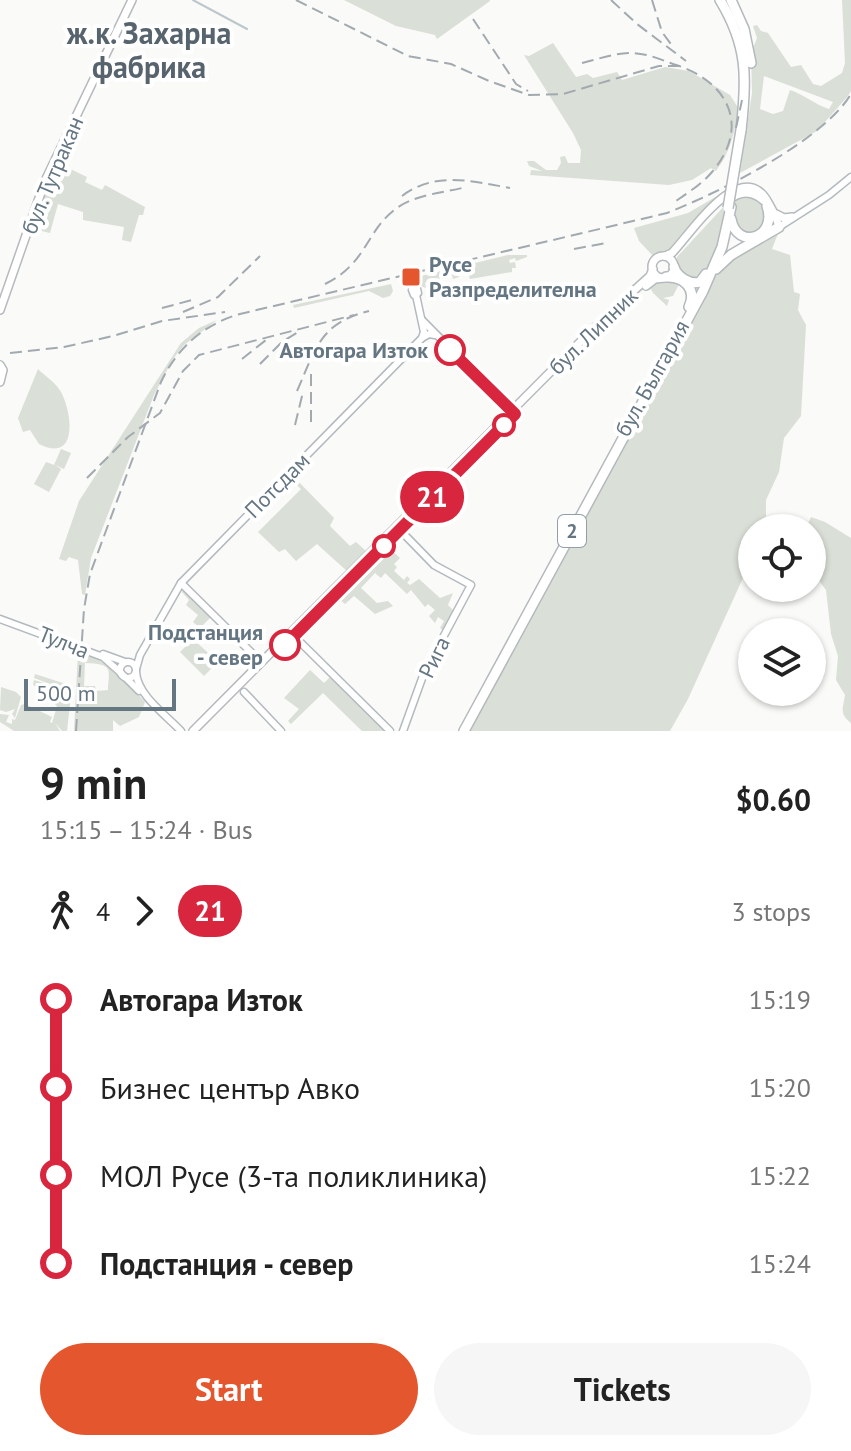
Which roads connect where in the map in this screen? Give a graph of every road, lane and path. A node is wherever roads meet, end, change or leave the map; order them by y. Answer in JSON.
{"nodes":[{"id":1,"x":130,"y":0,"type":"edge"},
{"id":2,"x":720,"y":0,"type":"edge"},
{"id":3,"x":731,"y":0,"type":"edge"},
{"id":4,"x":743,"y":130,"type":"junction"},
{"id":5,"x":851,"y":177,"type":"edge"},
{"id":6,"x":730,"y":208,"type":"junction"},
{"id":7,"x":770,"y":208,"type":"junction"},
{"id":8,"x":804,"y":211,"type":"junction"},
{"id":9,"x":792,"y":217,"type":"junction"},
{"id":10,"x":778,"y":225,"type":"junction"},
{"id":11,"x":762,"y":233,"type":"junction"},
{"id":12,"x":665,"y":256,"type":"junction"},
{"id":13,"x":712,"y":264,"type":"junction"},
{"id":14,"x":674,"y":266,"type":"junction"},
{"id":15,"x":653,"y":269,"type":"junction"},
{"id":16,"x":665,"y":277,"type":"junction"},
{"id":17,"x":7,"y":284,"type":"junction"},
{"id":18,"x":706,"y":286,"type":"junction"},
{"id":19,"x":416,"y":295,"type":"dead end"},
{"id":20,"x":0,"y":299,"type":"edge"},
{"id":21,"x":0,"y":310,"type":"edge"},
{"id":22,"x":686,"y":316,"type":"junction"},
{"id":23,"x":422,"y":320,"type":"junction"},
{"id":24,"x":435,"y":335,"type":"junction"},
{"id":25,"x":422,"y":338,"type":"junction"},
{"id":26,"x":586,"y":339,"type":"junction"},
{"id":27,"x":0,"y":365,"type":"edge"},
{"id":28,"x":0,"y":382,"type":"edge"},
{"id":29,"x":514,"y":412,"type":"junction"},
{"id":30,"x":398,"y":530,"type":"junction"},
{"id":31,"x":181,"y":583,"type":"junction"},
{"id":32,"x":0,"y":618,"type":"edge"},
{"id":33,"x":292,"y":634,"type":"junction"},
{"id":34,"x":140,"y":655,"type":"junction"},
{"id":35,"x":127,"y":662,"type":"junction"},
{"id":36,"x":261,"y":662,"type":"junction"},
{"id":37,"x":136,"y":670,"type":"junction"},
{"id":38,"x":123,"y":675,"type":"junction"},
{"id":39,"x":242,"y":690,"type":"junction"},
{"id":40,"x":178,"y":731,"type":"edge"},
{"id":41,"x":193,"y":731,"type":"edge"},
{"id":42,"x":200,"y":731,"type":"edge"},
{"id":43,"x":281,"y":731,"type":"edge"},
{"id":44,"x":390,"y":731,"type":"edge"},
{"id":45,"x":403,"y":731,"type":"edge"},
{"id":46,"x":462,"y":731,"type":"edge"}],
"edges":[{"from":1,"to":17,"type":"main road","name":"бул. Тутракан"},
{"from":2,"to":4,"type":"highway","name":"бул. България","number":"2"},
{"from":3,"to":4,"type":"highway","name":"бул. България","number":"2"},
{"from":4,"to":6,"type":"highway","name":"бул. България","number":"2","bridge":true},
{"from":5,"to":8,"type":"street"},
{"from":6,"to":11,"type":"highway"},
{"from":6,"to":13,"type":"highway","name":"бул. България","number":"2"},
{"from":6,"to":18,"type":"highway","name":"бул. България","number":"2"},
{"from":7,"to":9,"type":"main road"},
{"from":7,"to":10,"type":"main road"},
{"from":7,"to":11,"type":"highway"},
{"from":7,"to":12,"type":"main road"},
{"from":7,"to":14,"type":"main road"},
{"from":8,"to":9,"type":"street"},
{"from":8,"to":10,"type":"street"},
{"from":9,"to":10,"type":"street"},
{"from":10,"to":11,"type":"highway"},
{"from":10,"to":18,"type":"highway"},
{"from":12,"to":14,"type":"main road"},
{"from":12,"to":15,"type":"main road"},
{"from":13,"to":14,"type":"highway"},
{"from":13,"to":22,"type":"highway","name":"бул. България","number":"2"},
{"from":14,"to":16,"type":"main road"},
{"from":15,"to":16,"type":"main road"},
{"from":15,"to":26,"type":"main road","name":"бул. Липник"},
{"from":16,"to":22,"type":"highway"},
{"from":16,"to":26,"type":"main road","name":"бул. Липник"},
{"from":17,"to":20,"type":"main road","name":"бул. Тутракан"},
{"from":17,"to":21,"type":"main road","name":"бул. Тутракан"},
{"from":18,"to":46,"type":"highway","name":"бул. България","number":"2"},
{"from":19,"to":23,"type":"street"},
{"from":22,"to":46,"type":"highway","name":"бул. България","number":"2"},
{"from":23,"to":24,"type":"street"},
{"from":23,"to":25,"type":"street"},
{"from":24,"to":25,"type":"street"},
{"from":24,"to":29,"type":"street"},
{"from":25,"to":31,"type":"street","name":"Потсдам"},
{"from":26,"to":29,"type":"main road","name":"бул. Липник"},
{"from":27,"to":28,"type":"main road"},
{"from":29,"to":30,"type":"main road","name":"бул. Липник"},
{"from":30,"to":33,"type":"main road","name":"бул. Липник"},
{"from":30,"to":45,"type":"street","name":"Рига"},
{"from":31,"to":34,"type":"street","name":"Потсдам"},
{"from":31,"to":36,"type":"street"},
{"from":32,"to":35,"type":"street","name":"Тулча"},
{"from":32,"to":38,"type":"street","name":"Тулча"},
{"from":33,"to":36,"type":"main road","name":"бул. Липник"},
{"from":33,"to":39,"type":"main road","name":"бул. Липник"},
{"from":33,"to":44,"type":"street"},
{"from":34,"to":35,"type":"street"},
{"from":34,"to":37,"type":"street","name":"Потсдам"},
{"from":35,"to":37,"type":"street"},
{"from":35,"to":38,"type":"street"},
{"from":36,"to":41,"type":"main road","name":"бул. Липник"},
{"from":37,"to":38,"type":"street"},
{"from":37,"to":40,"type":"street"},
{"from":38,"to":40,"type":"street","name":"Тулча"},
{"from":39,"to":42,"type":"main road","name":"бул. Липник"},
{"from":39,"to":43,"type":"street"}]}
